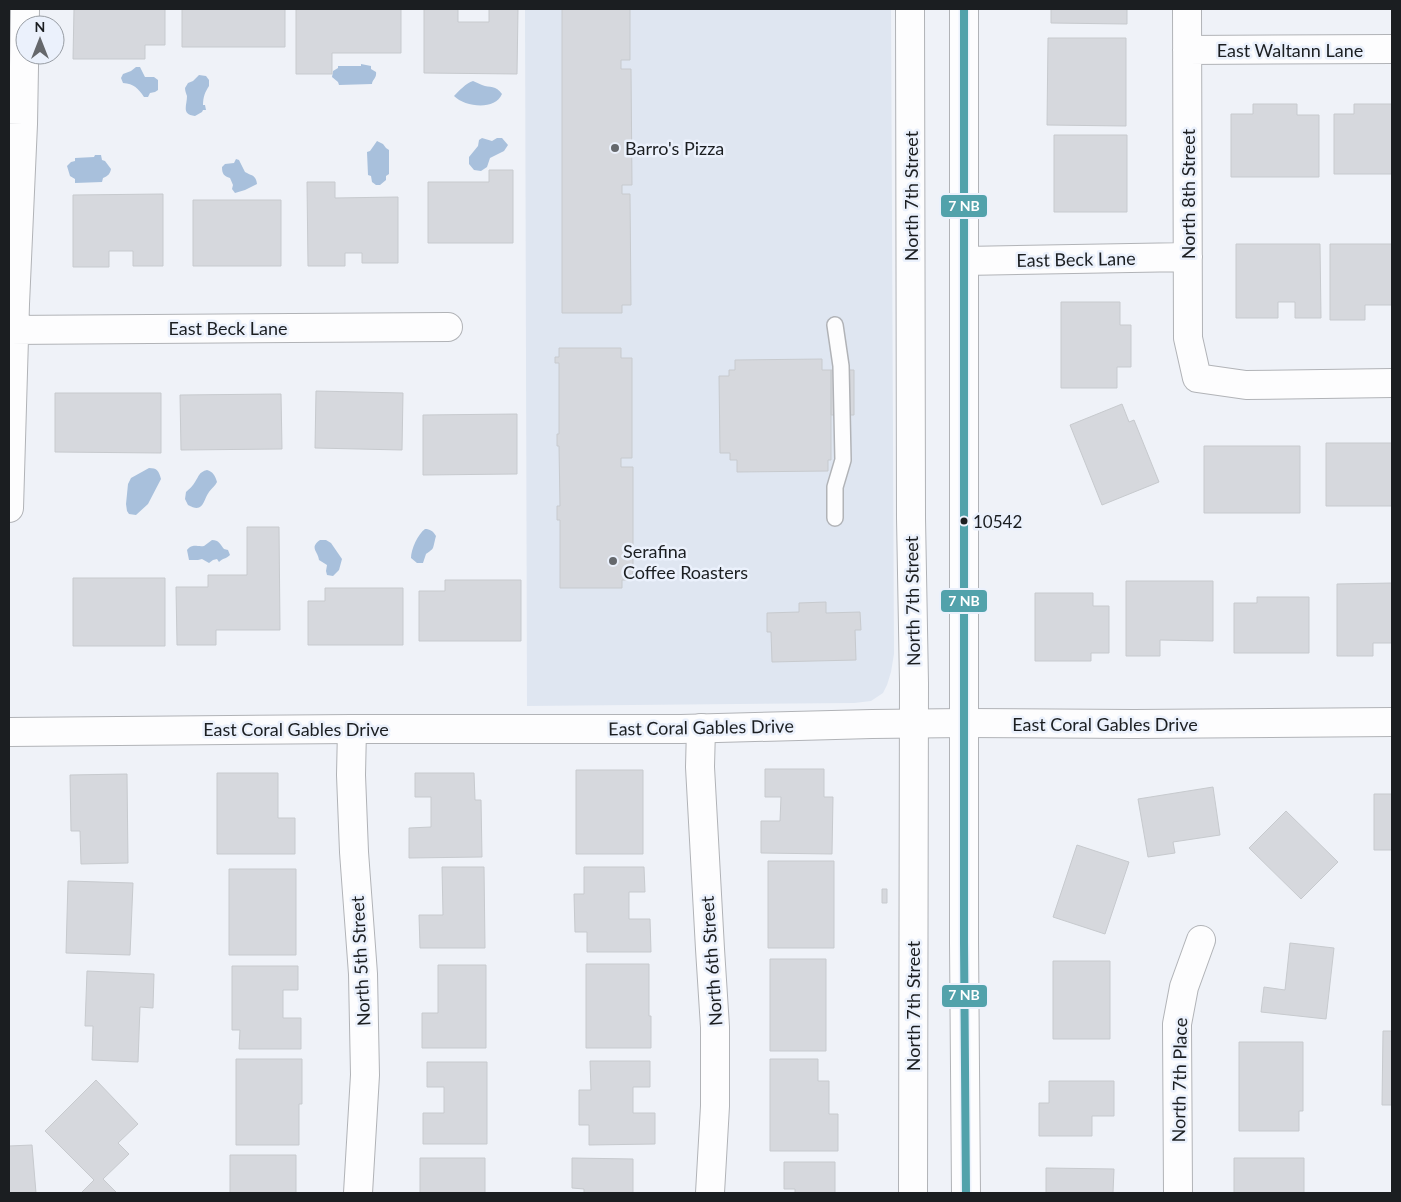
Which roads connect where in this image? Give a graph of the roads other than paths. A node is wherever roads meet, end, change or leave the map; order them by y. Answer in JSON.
{"nodes":[{"id":1,"x":25,"y":9,"type":"edge"},
{"id":2,"x":910,"y":9,"type":"edge"},
{"id":3,"x":964,"y":9,"type":"edge"},
{"id":4,"x":1187,"y":9,"type":"edge"},
{"id":5,"x":1187,"y":50,"type":"junction"},
{"id":6,"x":1392,"y":50,"type":"edge"},
{"id":7,"x":1188,"y":257,"type":"junction"},
{"id":8,"x":964,"y":261,"type":"junction"},
{"id":9,"x":835,"y":325,"type":"dead end"},
{"id":10,"x":448,"y":327,"type":"dead end"},
{"id":11,"x":12,"y":330,"type":"edge"},
{"id":12,"x":1392,"y":383,"type":"edge"},
{"id":13,"x":9,"y":508,"type":"edge"},
{"id":14,"x":835,"y":518,"type":"dead end"},
{"id":15,"x":1392,"y":722,"type":"edge"},
{"id":16,"x":914,"y":724,"type":"junction"},
{"id":17,"x":964,"y":724,"type":"junction"},
{"id":18,"x":701,"y":728,"type":"junction"},
{"id":19,"x":352,"y":729,"type":"junction"},
{"id":20,"x":9,"y":732,"type":"edge"},
{"id":21,"x":1201,"y":940,"type":"dead end"},
{"id":22,"x":358,"y":1193,"type":"edge"},
{"id":23,"x":710,"y":1193,"type":"edge"},
{"id":24,"x":913,"y":1193,"type":"edge"},
{"id":25,"x":966,"y":1193,"type":"edge"},
{"id":26,"x":1178,"y":1193,"type":"edge"}],
"edges":[{"from":1,"to":11,"type":"street"},
{"from":2,"to":16,"type":"street","name":"North 7th Street"},
{"from":3,"to":8,"type":"street"},
{"from":4,"to":5,"type":"street","name":"North 8th Street"},
{"from":5,"to":6,"type":"street","name":"East Waltann Lane"},
{"from":5,"to":7,"type":"street","name":"North 8th Street"},
{"from":7,"to":8,"type":"street","name":"East Beck Lane"},
{"from":7,"to":12,"type":"street","name":"North 8th Street"},
{"from":8,"to":17,"type":"street"},
{"from":9,"to":14,"type":"lane"},
{"from":10,"to":11,"type":"street","name":"East Beck Lane"},
{"from":11,"to":13,"type":"street"},
{"from":15,"to":17,"type":"street","name":"East Coral Gables Drive"},
{"from":16,"to":17,"type":"street","name":"East Coral Gables Drive"},
{"from":16,"to":18,"type":"street","name":"East Coral Gables Drive"},
{"from":16,"to":24,"type":"street","name":"North 7th Street"},
{"from":17,"to":25,"type":"street"},
{"from":18,"to":19,"type":"street","name":"East Coral Gables Drive"},
{"from":18,"to":23,"type":"street","name":"North 6th Street"},
{"from":19,"to":20,"type":"street","name":"East Coral Gables Drive"},
{"from":19,"to":22,"type":"street","name":"North 5th Street"},
{"from":21,"to":26,"type":"street","name":"North 7th Place"}]}
